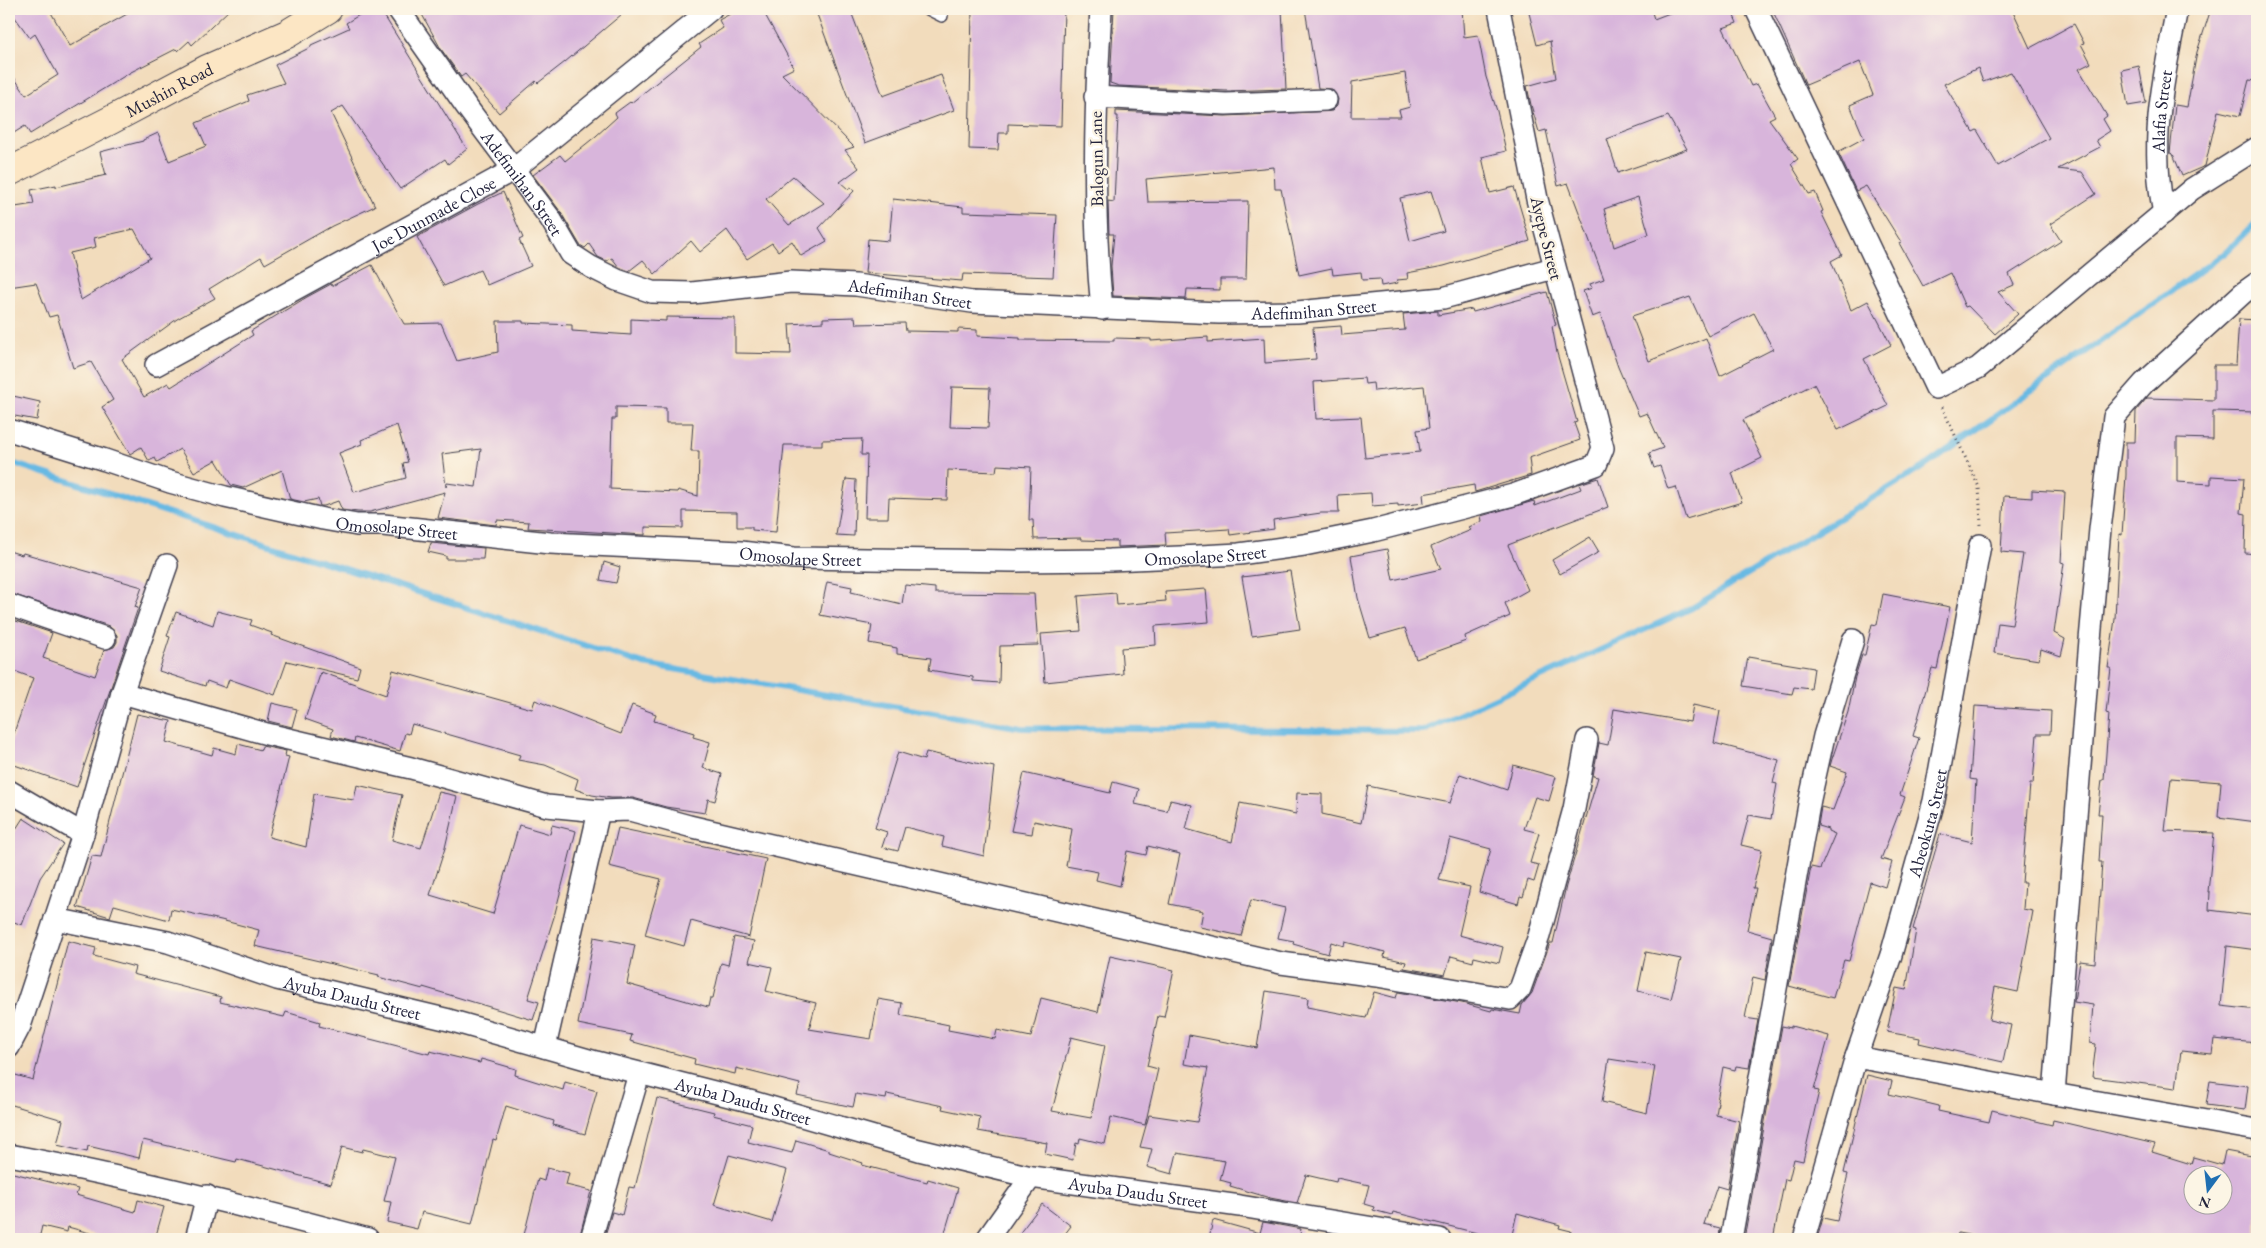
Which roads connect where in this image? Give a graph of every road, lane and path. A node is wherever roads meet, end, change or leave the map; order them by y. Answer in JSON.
{"nodes":[{"id":1,"x":328,"y":9,"type":"edge"},
{"id":2,"x":398,"y":9,"type":"edge"},
{"id":3,"x":711,"y":9,"type":"edge"},
{"id":4,"x":928,"y":9,"type":"edge"},
{"id":5,"x":1101,"y":9,"type":"edge"},
{"id":6,"x":1499,"y":9,"type":"edge"},
{"id":7,"x":1756,"y":9,"type":"edge"},
{"id":8,"x":2177,"y":9,"type":"edge"},
{"id":9,"x":942,"y":16,"type":"dead end"},
{"id":10,"x":1095,"y":97,"type":"junction"},
{"id":11,"x":1326,"y":100,"type":"dead end"},
{"id":12,"x":2257,"y":148,"type":"edge"},
{"id":13,"x":513,"y":170,"type":"junction"},
{"id":14,"x":9,"y":172,"type":"edge"},
{"id":15,"x":2164,"y":213,"type":"junction"},
{"id":16,"x":1554,"y":268,"type":"junction"},
{"id":17,"x":2257,"y":283,"type":"edge"},
{"id":18,"x":1102,"y":309,"type":"junction"},
{"id":19,"x":156,"y":365,"type":"dead end"},
{"id":20,"x":1940,"y":402,"type":"dead end"},
{"id":21,"x":9,"y":430,"type":"edge"},
{"id":22,"x":1596,"y":465,"type":"joint"},
{"id":23,"x":1980,"y":545,"type":"joint"},
{"id":24,"x":167,"y":565,"type":"dead end"},
{"id":25,"x":9,"y":605,"type":"edge"},
{"id":26,"x":105,"y":638,"type":"dead end"},
{"id":27,"x":1852,"y":640,"type":"dead end"},
{"id":28,"x":122,"y":693,"type":"junction"},
{"id":29,"x":1587,"y":740,"type":"dead end"},
{"id":30,"x":9,"y":791,"type":"edge"},
{"id":31,"x":599,"y":811,"type":"junction"},
{"id":32,"x":82,"y":834,"type":"junction"},
{"id":33,"x":55,"y":919,"type":"junction"},
{"id":34,"x":9,"y":1047,"type":"edge"},
{"id":35,"x":545,"y":1048,"type":"junction"},
{"id":36,"x":1856,"y":1057,"type":"junction"},
{"id":37,"x":638,"y":1074,"type":"junction"},
{"id":38,"x":2054,"y":1094,"type":"junction"},
{"id":39,"x":2257,"y":1130,"type":"edge"},
{"id":40,"x":9,"y":1155,"type":"edge"},
{"id":41,"x":1030,"y":1177,"type":"junction"},
{"id":42,"x":207,"y":1196,"type":"junction"},
{"id":43,"x":196,"y":1239,"type":"edge"},
{"id":44,"x":368,"y":1239,"type":"edge"},
{"id":45,"x":591,"y":1239,"type":"edge"},
{"id":46,"x":987,"y":1239,"type":"edge"},
{"id":47,"x":1440,"y":1239,"type":"edge"},
{"id":48,"x":1731,"y":1239,"type":"edge"},
{"id":49,"x":1804,"y":1239,"type":"edge"}],
"edges":[{"from":1,"to":14,"type":"main road","name":"Mushin Road"},
{"from":2,"to":13,"type":"street","name":"Adefimihan Street"},
{"from":3,"to":13,"type":"street","name":"Joe Dunmade Close"},
{"from":4,"to":9,"type":"lane"},
{"from":5,"to":10,"type":"street","name":"Balogun Lane"},
{"from":6,"to":16,"type":"street","name":"Ayepe Street"},
{"from":7,"to":15,"type":"street"},
{"from":8,"to":15,"type":"street","name":"Alafia Street"},
{"from":10,"to":11,"type":"street"},
{"from":10,"to":18,"type":"street","name":"Balogun Lane"},
{"from":12,"to":15,"type":"street"},
{"from":13,"to":18,"type":"street","name":"Adefimihan Street"},
{"from":13,"to":19,"type":"street","name":"Joe Dunmade Close"},
{"from":16,"to":18,"type":"street","name":"Adefimihan Street"},
{"from":16,"to":22,"type":"street","name":"Ayepe Street"},
{"from":17,"to":38,"type":"street"},
{"from":20,"to":23,"type":"path"},
{"from":21,"to":22,"type":"street","name":"Omosolape Street"},
{"from":23,"to":36,"type":"street","name":"Abeokuta Street"},
{"from":24,"to":28,"type":"street"},
{"from":25,"to":26,"type":"street"},
{"from":27,"to":48,"type":"street"},
{"from":28,"to":31,"type":"street"},
{"from":28,"to":32,"type":"street"},
{"from":29,"to":31,"type":"street"},
{"from":30,"to":32,"type":"street"},
{"from":31,"to":35,"type":"street"},
{"from":32,"to":33,"type":"street"},
{"from":33,"to":34,"type":"street"},
{"from":33,"to":35,"type":"street","name":"Ayuba Daudu Street"},
{"from":35,"to":37,"type":"street","name":"Ayuba Daudu Street"},
{"from":36,"to":38,"type":"street"},
{"from":36,"to":49,"type":"street","name":"Abeokuta Street"},
{"from":37,"to":41,"type":"street","name":"Ayuba Daudu Street"},
{"from":37,"to":45,"type":"street"},
{"from":38,"to":39,"type":"street"},
{"from":40,"to":42,"type":"street"},
{"from":41,"to":46,"type":"street"},
{"from":41,"to":47,"type":"street","name":"Ayuba Daudu Street"},
{"from":42,"to":43,"type":"street"},
{"from":42,"to":44,"type":"street"}]}
